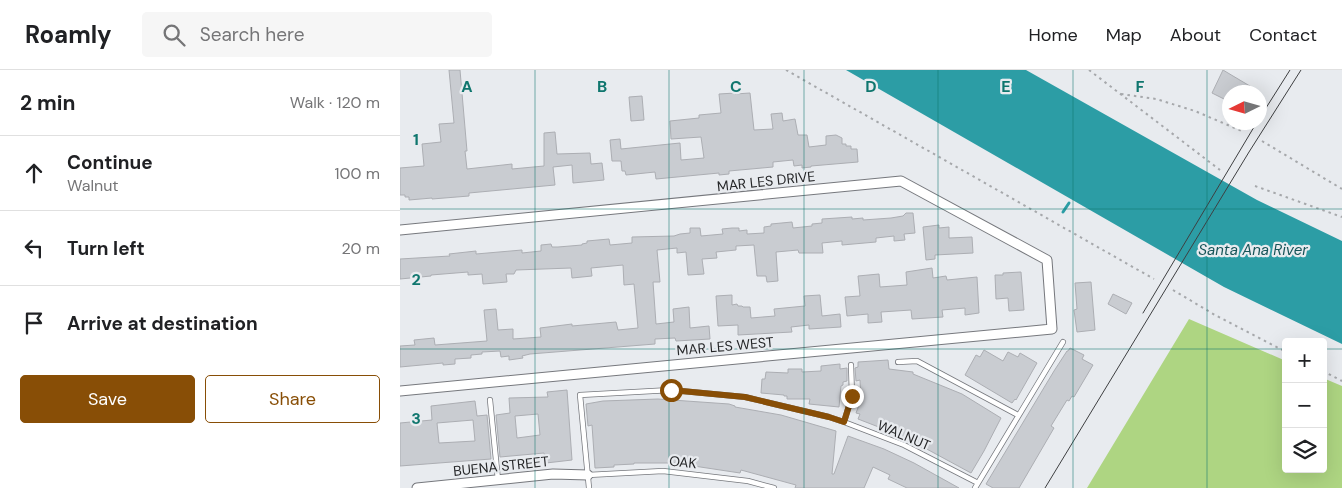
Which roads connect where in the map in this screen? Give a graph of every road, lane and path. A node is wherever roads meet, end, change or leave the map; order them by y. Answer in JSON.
{"nodes":[{"id":1,"x":786,"y":70,"type":"edge"},
{"id":2,"x":1089,"y":70,"type":"edge"},
{"id":3,"x":1120,"y":94,"type":"junction"},
{"id":4,"x":1244,"y":132,"type":"dead end"},
{"id":5,"x":1262,"y":141,"type":"dead end"},
{"id":6,"x":1220,"y":170,"type":"dead end"},
{"id":7,"x":1255,"y":186,"type":"dead end"},
{"id":8,"x":1342,"y":189,"type":"edge"},
{"id":9,"x":1342,"y":217,"type":"edge"},
{"id":10,"x":400,"y":230,"type":"edge"},
{"id":11,"x":1154,"y":279,"type":"dead end"},
{"id":12,"x":1173,"y":290,"type":"dead end"},
{"id":13,"x":1052,"y":329,"type":"joint"},
{"id":14,"x":1063,"y":342,"type":"dead end"},
{"id":15,"x":1282,"y":350,"type":"edge"},
{"id":16,"x":898,"y":362,"type":"dead end"},
{"id":17,"x":851,"y":364,"type":"dead end"},
{"id":18,"x":1327,"y":373,"type":"edge"},
{"id":19,"x":1342,"y":380,"type":"edge"},
{"id":20,"x":400,"y":391,"type":"edge"},
{"id":21,"x":490,"y":400,"type":"dead end"},
{"id":22,"x":1018,"y":416,"type":"junction"},
{"id":23,"x":844,"y":422,"type":"junction"},
{"id":24,"x":588,"y":475,"type":"junction"},
{"id":25,"x":498,"y":480,"type":"junction"},
{"id":26,"x":978,"y":483,"type":"junction"},
{"id":27,"x":458,"y":486,"type":"edge"},
{"id":28,"x":417,"y":488,"type":"edge"},
{"id":29,"x":589,"y":488,"type":"edge"},
{"id":30,"x":774,"y":488,"type":"edge"},
{"id":31,"x":975,"y":488,"type":"edge"}],
"edges":[{"from":1,"to":11,"type":"path"},
{"from":2,"to":3,"type":"path"},
{"from":3,"to":4,"type":"path"},
{"from":3,"to":6,"type":"path"},
{"from":5,"to":8,"type":"path"},
{"from":7,"to":9,"type":"path"},
{"from":10,"to":13,"type":"street","name":"MAR LES DRIVE"},
{"from":12,"to":15,"type":"path"},
{"from":13,"to":20,"type":"street","name":"MAR LES WEST"},
{"from":14,"to":22,"type":"lane"},
{"from":16,"to":22,"type":"lane"},
{"from":17,"to":23,"type":"lane"},
{"from":18,"to":19,"type":"path"},
{"from":21,"to":25,"type":"lane"},
{"from":22,"to":26,"type":"lane"},
{"from":23,"to":24,"type":"lane","name":"WALNUT"},
{"from":23,"to":26,"type":"lane","name":"WALNUT"},
{"from":24,"to":25,"type":"street","name":"BUENA STREET"},
{"from":24,"to":29,"type":"lane"},
{"from":24,"to":30,"type":"lane","name":"OAK"},
{"from":25,"to":27,"type":"street","name":"BUENA STREET"},
{"from":26,"to":31,"type":"lane"},
{"from":27,"to":28,"type":"street","name":"BUENA STREET"}]}
